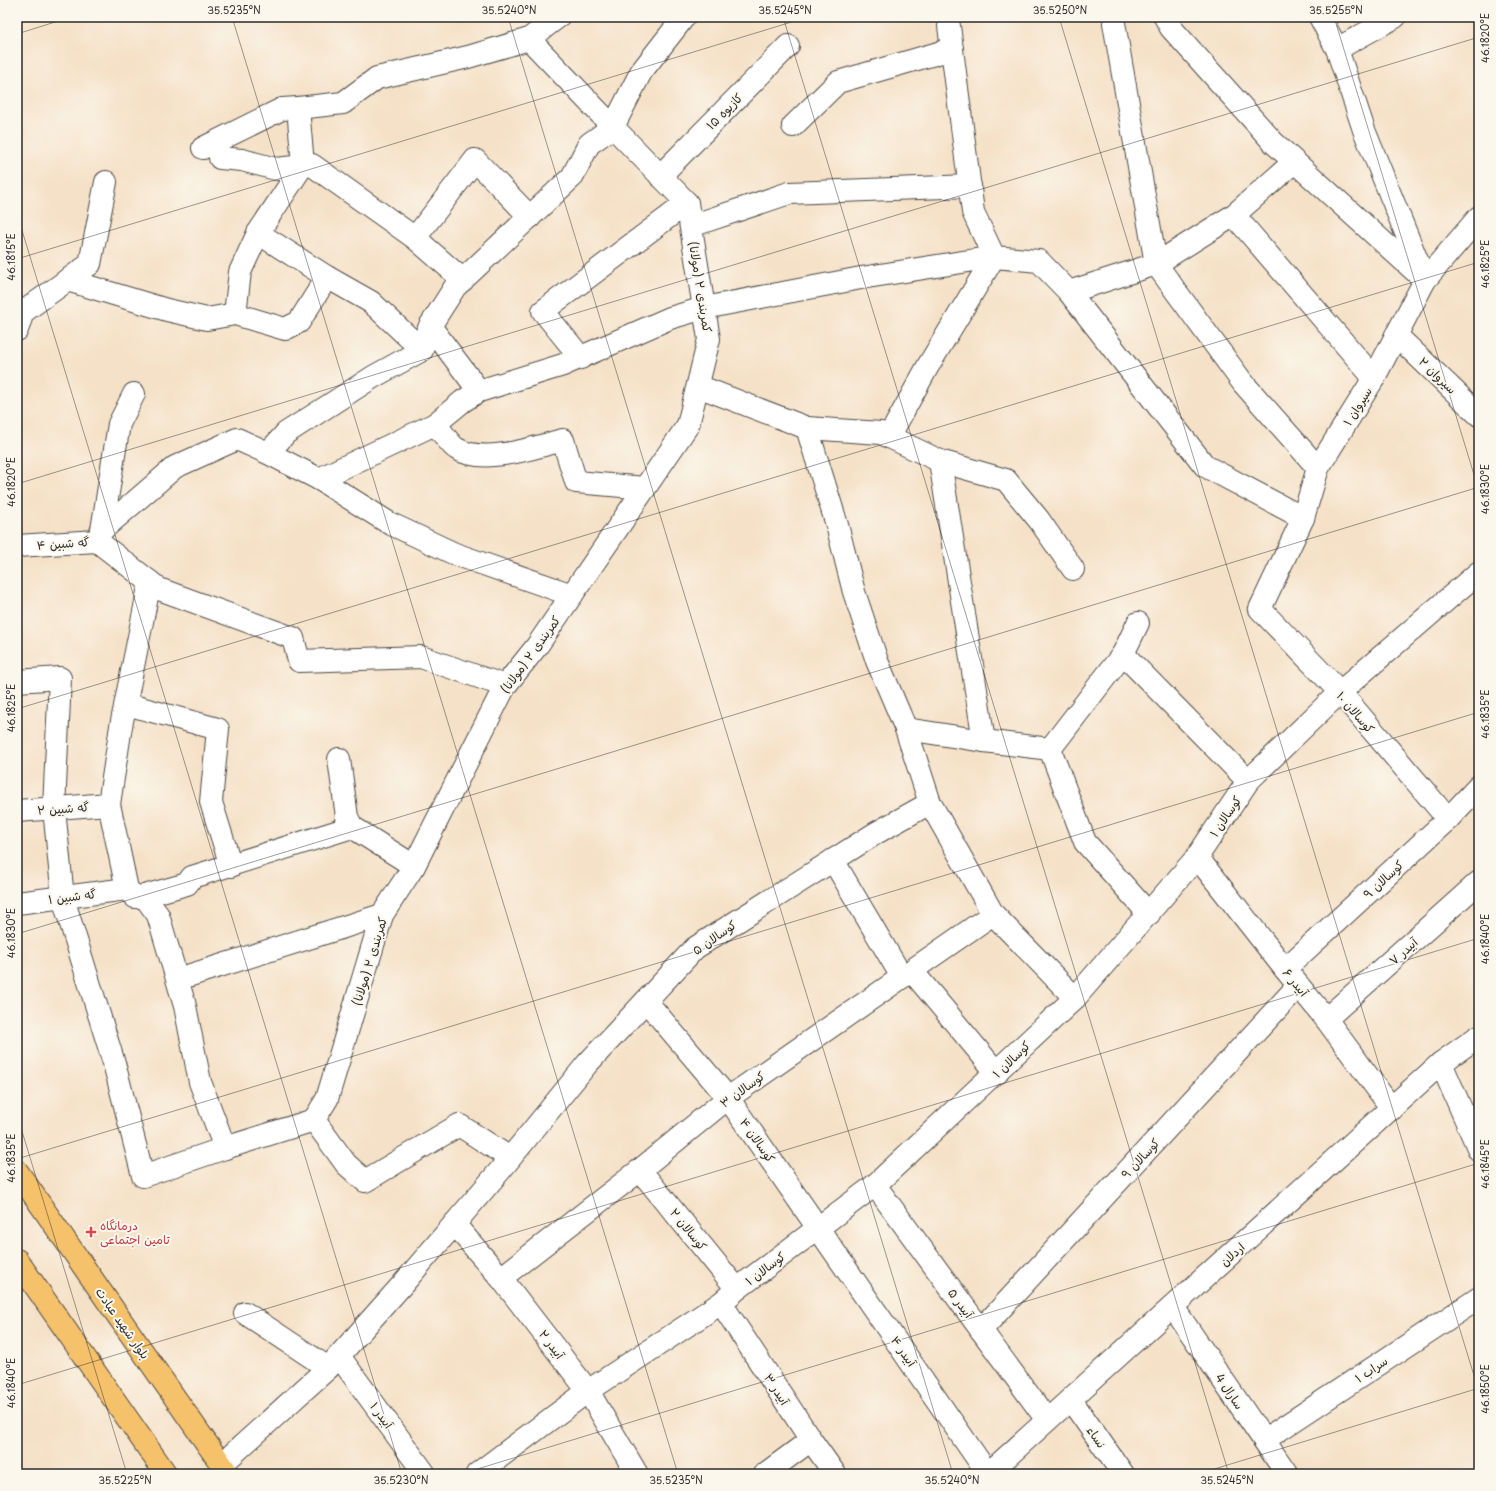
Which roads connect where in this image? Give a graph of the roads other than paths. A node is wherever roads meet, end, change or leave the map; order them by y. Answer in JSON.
{"nodes":[{"id":1,"x":558,"y":17,"type":"edge"},
{"id":2,"x":684,"y":17,"type":"edge"},
{"id":3,"x":1165,"y":17,"type":"edge"},
{"id":4,"x":1320,"y":17,"type":"edge"},
{"id":5,"x":1395,"y":17,"type":"edge"},
{"id":6,"x":1114,"y":23,"type":"dead end"},
{"id":7,"x":949,"y":26,"type":"dead end"},
{"id":8,"x":529,"y":39,"type":"junction"},
{"id":9,"x":788,"y":46,"type":"dead end"},
{"id":10,"x":952,"y":48,"type":"junction"},
{"id":11,"x":1337,"y":49,"type":"junction"},
{"id":12,"x":298,"y":108,"type":"junction"},
{"id":13,"x":613,"y":126,"type":"junction"},
{"id":14,"x":793,"y":126,"type":"dead end"},
{"id":15,"x":1294,"y":162,"type":"junction"},
{"id":16,"x":303,"y":165,"type":"junction"},
{"id":17,"x":660,"y":176,"type":"junction"},
{"id":18,"x":106,"y":182,"type":"dead end"},
{"id":19,"x":970,"y":186,"type":"junction"},
{"id":20,"x":687,"y":203,"type":"junction"},
{"id":21,"x":1234,"y":215,"type":"junction"},
{"id":22,"x":530,"y":217,"type":"junction"},
{"id":23,"x":1479,"y":217,"type":"edge"},
{"id":24,"x":691,"y":226,"type":"junction"},
{"id":25,"x":258,"y":233,"type":"junction"},
{"id":26,"x":415,"y":238,"type":"junction"},
{"id":27,"x":994,"y":257,"type":"junction"},
{"id":28,"x":1156,"y":264,"type":"junction"},
{"id":29,"x":327,"y":276,"type":"junction"},
{"id":30,"x":67,"y":280,"type":"junction"},
{"id":31,"x":463,"y":280,"type":"junction"},
{"id":32,"x":1425,"y":280,"type":"junction"},
{"id":33,"x":1069,"y":292,"type":"junction"},
{"id":34,"x":704,"y":308,"type":"junction"},
{"id":35,"x":235,"y":314,"type":"junction"},
{"id":36,"x":430,"y":326,"type":"junction"},
{"id":37,"x":17,"y":330,"type":"edge"},
{"id":38,"x":1396,"y":335,"type":"junction"},
{"id":39,"x":422,"y":350,"type":"junction"},
{"id":40,"x":581,"y":358,"type":"junction"},
{"id":41,"x":1374,"y":378,"type":"junction"},
{"id":42,"x":698,"y":386,"type":"junction"},
{"id":43,"x":479,"y":391,"type":"junction"},
{"id":44,"x":134,"y":394,"type":"dead end"},
{"id":45,"x":1479,"y":415,"type":"edge"},
{"id":46,"x":435,"y":424,"type":"junction"},
{"id":47,"x":807,"y":428,"type":"junction"},
{"id":48,"x":889,"y":437,"type":"junction"},
{"id":49,"x":268,"y":453,"type":"junction"},
{"id":50,"x":940,"y":461,"type":"junction"},
{"id":51,"x":1318,"y":468,"type":"junction"},
{"id":52,"x":319,"y":479,"type":"junction"},
{"id":53,"x":645,"y":488,"type":"junction"},
{"id":54,"x":1303,"y":518,"type":"junction"},
{"id":55,"x":99,"y":536,"type":"junction"},
{"id":56,"x":17,"y":546,"type":"edge"},
{"id":57,"x":1073,"y":569,"type":"dead end"},
{"id":58,"x":1479,"y":572,"type":"edge"},
{"id":59,"x":150,"y":582,"type":"junction"},
{"id":60,"x":572,"y":595,"type":"junction"},
{"id":61,"x":1260,"y":609,"type":"joint"},
{"id":62,"x":1138,"y":623,"type":"dead end"},
{"id":63,"x":1123,"y":654,"type":"junction"},
{"id":64,"x":17,"y":681,"type":"edge"},
{"id":65,"x":505,"y":686,"type":"junction"},
{"id":66,"x":1340,"y":692,"type":"junction"},
{"id":67,"x":126,"y":704,"type":"junction"},
{"id":68,"x":906,"y":729,"type":"junction"},
{"id":69,"x":984,"y":741,"type":"junction"},
{"id":70,"x":1050,"y":749,"type":"junction"},
{"id":71,"x":339,"y":759,"type":"dead end"},
{"id":72,"x":1248,"y":781,"type":"junction"},
{"id":73,"x":1479,"y":786,"type":"edge"},
{"id":74,"x":930,"y":803,"type":"junction"},
{"id":75,"x":109,"y":804,"type":"junction"},
{"id":76,"x":54,"y":809,"type":"junction"},
{"id":77,"x":17,"y":811,"type":"edge"},
{"id":78,"x":1448,"y":819,"type":"junction"},
{"id":79,"x":352,"y":827,"type":"junction"},
{"id":80,"x":1197,"y":857,"type":"junction"},
{"id":81,"x":833,"y":860,"type":"junction"},
{"id":82,"x":231,"y":866,"type":"junction"},
{"id":83,"x":414,"y":866,"type":"junction"},
{"id":84,"x":1479,"y":882,"type":"edge"},
{"id":85,"x":135,"y":892,"type":"junction"},
{"id":86,"x":63,"y":898,"type":"junction"},
{"id":87,"x":17,"y":903,"type":"edge"},
{"id":88,"x":993,"y":914,"type":"junction"},
{"id":89,"x":1149,"y":914,"type":"junction"},
{"id":90,"x":382,"y":915,"type":"junction"},
{"id":91,"x":907,"y":974,"type":"junction"},
{"id":92,"x":1291,"y":977,"type":"junction"},
{"id":93,"x":178,"y":979,"type":"junction"},
{"id":94,"x":1075,"y":998,"type":"junction"},
{"id":95,"x":646,"y":1001,"type":"junction"},
{"id":96,"x":1326,"y":1020,"type":"junction"},
{"id":97,"x":1479,"y":1036,"type":"edge"},
{"id":98,"x":1441,"y":1064,"type":"junction"},
{"id":99,"x":997,"y":1073,"type":"junction"},
{"id":100,"x":728,"y":1098,"type":"junction"},
{"id":101,"x":1392,"y":1109,"type":"junction"},
{"id":102,"x":314,"y":1120,"type":"junction"},
{"id":103,"x":225,"y":1148,"type":"junction"},
{"id":104,"x":1479,"y":1150,"type":"edge"},
{"id":105,"x":510,"y":1158,"type":"junction"},
{"id":106,"x":640,"y":1170,"type":"junction"},
{"id":107,"x":17,"y":1171,"type":"edge"},
{"id":108,"x":875,"y":1185,"type":"junction"},
{"id":109,"x":454,"y":1224,"type":"junction"},
{"id":110,"x":819,"y":1228,"type":"junction"},
{"id":111,"x":17,"y":1260,"type":"edge"},
{"id":112,"x":501,"y":1278,"type":"junction"},
{"id":113,"x":737,"y":1289,"type":"junction"},
{"id":114,"x":1479,"y":1298,"type":"edge"},
{"id":115,"x":721,"y":1303,"type":"junction"},
{"id":116,"x":1173,"y":1307,"type":"junction"},
{"id":117,"x":244,"y":1313,"type":"dead end"},
{"id":118,"x":981,"y":1330,"type":"junction"},
{"id":119,"x":333,"y":1362,"type":"junction"},
{"id":120,"x":588,"y":1391,"type":"junction"},
{"id":121,"x":1071,"y":1400,"type":"junction"},
{"id":122,"x":1047,"y":1420,"type":"junction"},
{"id":123,"x":811,"y":1440,"type":"junction"},
{"id":124,"x":1264,"y":1440,"type":"junction"},
{"id":125,"x":225,"y":1469,"type":"edge"},
{"id":126,"x":166,"y":1474,"type":"edge"},
{"id":127,"x":425,"y":1474,"type":"edge"},
{"id":128,"x":477,"y":1474,"type":"edge"},
{"id":129,"x":638,"y":1474,"type":"edge"},
{"id":130,"x":765,"y":1474,"type":"edge"},
{"id":131,"x":835,"y":1474,"type":"edge"},
{"id":132,"x":988,"y":1474,"type":"edge"},
{"id":133,"x":1123,"y":1474,"type":"edge"},
{"id":134,"x":1287,"y":1474,"type":"edge"}],
"edges":[{"from":1,"to":8,"type":"street"},
{"from":2,"to":13,"type":"street"},
{"from":3,"to":15,"type":"street"},
{"from":4,"to":11,"type":"street"},
{"from":5,"to":11,"type":"street"},
{"from":6,"to":28,"type":"street"},
{"from":7,"to":10,"type":"street"},
{"from":8,"to":12,"type":"street"},
{"from":8,"to":13,"type":"street"},
{"from":9,"to":17,"type":"street","name":"کازیوه ۱۵"},
{"from":10,"to":14,"type":"street"},
{"from":10,"to":19,"type":"street"},
{"from":11,"to":32,"type":"street"},
{"from":12,"to":16,"type":"street"},
{"from":12,"to":16,"type":"street"},
{"from":13,"to":17,"type":"street"},
{"from":13,"to":22,"type":"street"},
{"from":15,"to":21,"type":"street"},
{"from":15,"to":32,"type":"street"},
{"from":16,"to":25,"type":"street"},
{"from":16,"to":26,"type":"street"},
{"from":17,"to":20,"type":"street"},
{"from":18,"to":30,"type":"street"},
{"from":19,"to":24,"type":"street"},
{"from":19,"to":27,"type":"street"},
{"from":20,"to":24,"type":"street","name":"کمربندی ۲ (مولانا)"},
{"from":20,"to":40,"type":"street"},
{"from":21,"to":28,"type":"street"},
{"from":21,"to":41,"type":"street"},
{"from":22,"to":26,"type":"street"},
{"from":22,"to":31,"type":"street"},
{"from":23,"to":32,"type":"street","name":"سیروان ۱"},
{"from":24,"to":34,"type":"street","name":"کمربندی ۲ (مولانا)"},
{"from":25,"to":29,"type":"street"},
{"from":25,"to":35,"type":"street"},
{"from":26,"to":31,"type":"street"},
{"from":27,"to":33,"type":"street"},
{"from":27,"to":34,"type":"street"},
{"from":27,"to":48,"type":"street"},
{"from":28,"to":33,"type":"street"},
{"from":28,"to":51,"type":"street"},
{"from":29,"to":35,"type":"street"},
{"from":29,"to":39,"type":"street"},
{"from":30,"to":35,"type":"street"},
{"from":30,"to":37,"type":"street"},
{"from":31,"to":36,"type":"street"},
{"from":32,"to":38,"type":"street","name":"سیروان ۱"},
{"from":33,"to":54,"type":"street"},
{"from":34,"to":40,"type":"street"},
{"from":34,"to":42,"type":"street","name":"کمربندی ۲ (مولانا)"},
{"from":36,"to":39,"type":"street"},
{"from":36,"to":43,"type":"street"},
{"from":38,"to":41,"type":"street","name":"سیروان ۱"},
{"from":38,"to":45,"type":"street","name":"سیروان ۲"},
{"from":39,"to":49,"type":"street"},
{"from":40,"to":43,"type":"street"},
{"from":41,"to":51,"type":"street","name":"سیروان ۱"},
{"from":42,"to":47,"type":"street"},
{"from":42,"to":53,"type":"street","name":"کمربندی ۲ (مولانا)"},
{"from":43,"to":46,"type":"street"},
{"from":44,"to":55,"type":"street"},
{"from":46,"to":52,"type":"street"},
{"from":46,"to":53,"type":"street"},
{"from":47,"to":48,"type":"street"},
{"from":47,"to":68,"type":"street"},
{"from":48,"to":50,"type":"street"},
{"from":49,"to":52,"type":"street"},
{"from":49,"to":55,"type":"street"},
{"from":50,"to":57,"type":"street"},
{"from":50,"to":69,"type":"street"},
{"from":51,"to":54,"type":"street","name":"سیروان ۱"},
{"from":52,"to":60,"type":"street"},
{"from":53,"to":60,"type":"street","name":"کمربندی ۲ (مولانا)"},
{"from":54,"to":61,"type":"street","name":"سیروان ۱"},
{"from":55,"to":56,"type":"street","name":"گه شبین ۴"},
{"from":55,"to":59,"type":"street"},
{"from":58,"to":66,"type":"street","name":"کوسالان ۱"},
{"from":59,"to":65,"type":"street"},
{"from":59,"to":67,"type":"street"},
{"from":60,"to":65,"type":"street","name":"کمربندی ۲ (مولانا)"},
{"from":61,"to":66,"type":"street","name":"کوسالان ۱۰"},
{"from":62,"to":63,"type":"street"},
{"from":63,"to":70,"type":"street"},
{"from":63,"to":72,"type":"street"},
{"from":64,"to":76,"type":"street"},
{"from":65,"to":83,"type":"street","name":"کمربندی ۲ (مولانا)"},
{"from":66,"to":72,"type":"street","name":"کوسالان ۱"},
{"from":66,"to":78,"type":"street","name":"کوسالان ۱۰"},
{"from":67,"to":75,"type":"street"},
{"from":67,"to":82,"type":"street"},
{"from":68,"to":69,"type":"street"},
{"from":68,"to":74,"type":"street"},
{"from":69,"to":70,"type":"street"},
{"from":70,"to":89,"type":"street"},
{"from":71,"to":79,"type":"street"},
{"from":72,"to":80,"type":"street","name":"کوسالان ۱"},
{"from":73,"to":78,"type":"street","name":"کوسالان ۹"},
{"from":74,"to":81,"type":"street","name":"کوسالان ۵"},
{"from":74,"to":88,"type":"street"},
{"from":75,"to":76,"type":"street","name":"گه شبین ۲"},
{"from":75,"to":85,"type":"street"},
{"from":76,"to":77,"type":"street","name":"گه شبین ۲"},
{"from":76,"to":86,"type":"street"},
{"from":78,"to":92,"type":"street","name":"کوسالان ۹"},
{"from":79,"to":82,"type":"street","name":"گه شبین ۱"},
{"from":79,"to":83,"type":"street"},
{"from":80,"to":89,"type":"street","name":"کوسالان ۱"},
{"from":80,"to":92,"type":"street","name":"آبیدر ۶"},
{"from":81,"to":91,"type":"street"},
{"from":81,"to":95,"type":"street","name":"کوسالان ۵"},
{"from":82,"to":85,"type":"street","name":"گه شبین ۱"},
{"from":83,"to":90,"type":"street","name":"کمربندی ۲ (مولانا)"},
{"from":84,"to":96,"type":"street","name":"آبیدر ۷"},
{"from":85,"to":86,"type":"street","name":"گه شبین ۱"},
{"from":85,"to":93,"type":"street"},
{"from":86,"to":87,"type":"street","name":"گه شبین ۱"},
{"from":86,"to":103,"type":"street"},
{"from":88,"to":91,"type":"street","name":"کوسالان ۳"},
{"from":88,"to":94,"type":"street"},
{"from":89,"to":94,"type":"street","name":"کوسالان ۱"},
{"from":90,"to":93,"type":"street"},
{"from":90,"to":102,"type":"street","name":"کمربندی ۲ (مولانا)"},
{"from":91,"to":99,"type":"street"},
{"from":91,"to":100,"type":"street","name":"کوسالان ۳"},
{"from":92,"to":96,"type":"street","name":"آبیدر ۶"},
{"from":92,"to":118,"type":"street","name":"کوسالان ۹"},
{"from":93,"to":103,"type":"street"},
{"from":94,"to":99,"type":"street","name":"کوسالان ۱"},
{"from":95,"to":100,"type":"street","name":"کوسالان ۴"},
{"from":95,"to":105,"type":"street","name":"کوسالان ۵"},
{"from":96,"to":101,"type":"street","name":"آبیدر ۶"},
{"from":97,"to":98,"type":"street","name":"اردلان"},
{"from":98,"to":101,"type":"street","name":"اردلان"},
{"from":98,"to":104,"type":"street"},
{"from":99,"to":108,"type":"street","name":"کوسالان ۱"},
{"from":100,"to":106,"type":"street","name":"کوسالان ۳"},
{"from":100,"to":110,"type":"street","name":"کوسالان ۴"},
{"from":101,"to":116,"type":"street","name":"اردلان"},
{"from":102,"to":103,"type":"street"},
{"from":102,"to":105,"type":"street"},
{"from":105,"to":109,"type":"street","name":"کوسالان ۵"},
{"from":106,"to":112,"type":"street","name":"کوسالان ۳"},
{"from":106,"to":113,"type":"street","name":"کوسالان ۲"},
{"from":107,"to":125,"type":"main road","name":"بلوار شهید عبادت"},
{"from":108,"to":110,"type":"street","name":"کوسالان ۱"},
{"from":108,"to":118,"type":"street","name":"آبیدر ۵"},
{"from":109,"to":112,"type":"street","name":"آبیدر ۲"},
{"from":109,"to":119,"type":"street","name":"کوسالان ۵"},
{"from":110,"to":113,"type":"street","name":"کوسالان ۱"},
{"from":110,"to":132,"type":"street","name":"آبیدر ۴"},
{"from":111,"to":126,"type":"main road"},
{"from":112,"to":120,"type":"street","name":"آبیدر ۲"},
{"from":113,"to":115,"type":"street","name":"کوسالان ۱"},
{"from":114,"to":124,"type":"street","name":"سراب ۱"},
{"from":115,"to":120,"type":"street","name":"کوسالان ۱"},
{"from":115,"to":123,"type":"street","name":"آبیدر ۳"},
{"from":116,"to":121,"type":"street","name":"اردلان"},
{"from":116,"to":124,"type":"street","name":"سارال 4"},
{"from":117,"to":119,"type":"street"},
{"from":118,"to":122,"type":"street","name":"آبیدر ۵"},
{"from":119,"to":125,"type":"street","name":"کوسالان ۵"},
{"from":119,"to":127,"type":"street","name":"آبیدر ۱"},
{"from":120,"to":128,"type":"street","name":"کوسالان ۱"},
{"from":120,"to":129,"type":"street","name":"آبیدر ۲"},
{"from":121,"to":122,"type":"street","name":"اردلان"},
{"from":121,"to":133,"type":"street","name":"نساء"},
{"from":122,"to":132,"type":"street","name":"اردلان"},
{"from":123,"to":130,"type":"street"},
{"from":123,"to":131,"type":"street","name":"آبیدر ۳"},
{"from":124,"to":134,"type":"street","name":"سارال 4"}]}
